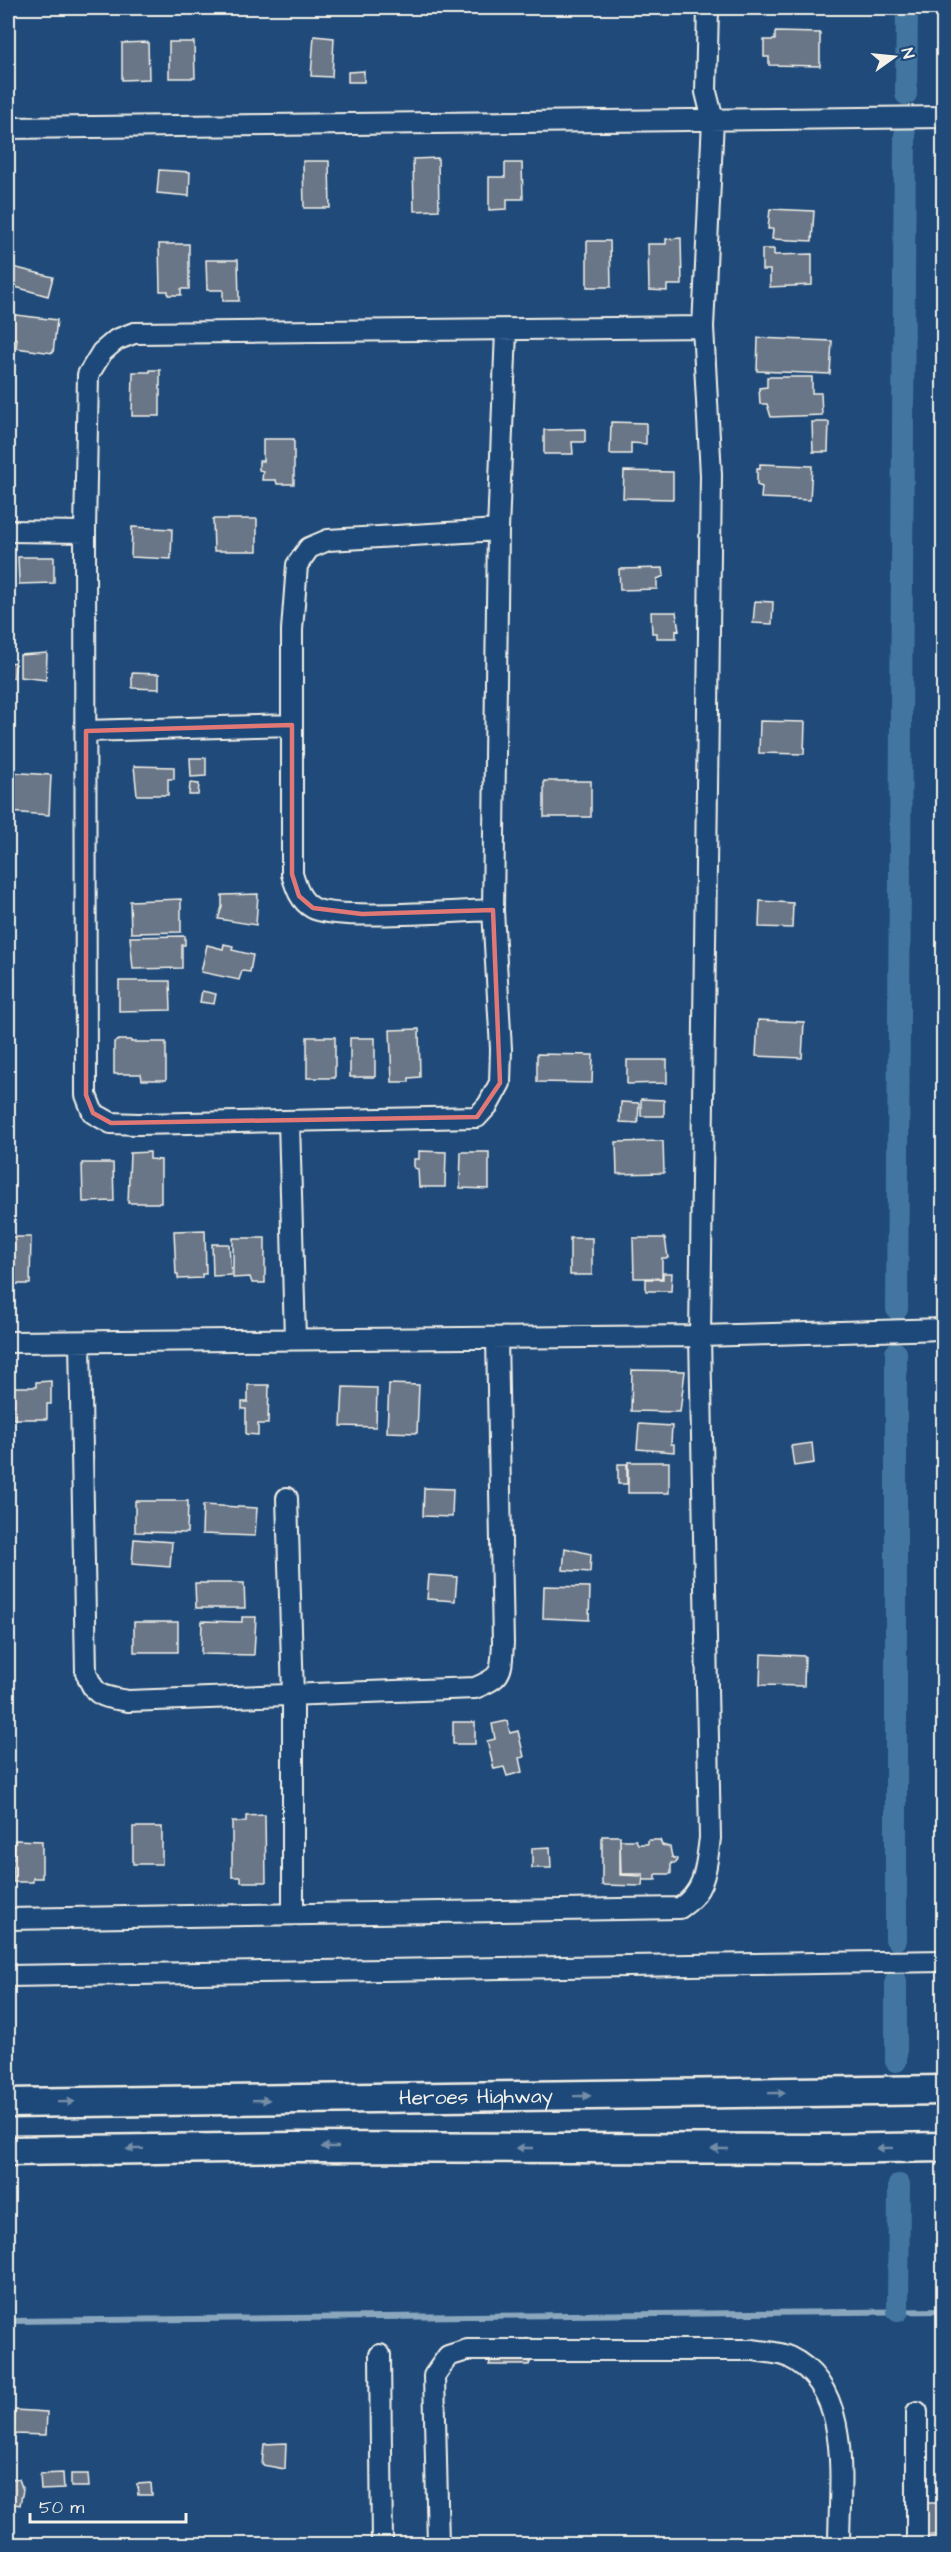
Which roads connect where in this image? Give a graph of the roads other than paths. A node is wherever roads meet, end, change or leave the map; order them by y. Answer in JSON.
{"nodes":[{"id":1,"x":708,"y":8,"type":"edge"},
{"id":2,"x":944,"y":117,"type":"edge"},
{"id":3,"x":713,"y":120,"type":"junction"},
{"id":4,"x":8,"y":128,"type":"edge"},
{"id":5,"x":704,"y":327,"type":"junction"},
{"id":6,"x":506,"y":331,"type":"junction"},
{"id":7,"x":498,"y":530,"type":"junction"},
{"id":8,"x":8,"y":531,"type":"edge"},
{"id":9,"x":85,"y":532,"type":"junction"},
{"id":10,"x":292,"y":725,"type":"junction"},
{"id":11,"x":86,"y":731,"type":"junction"},
{"id":12,"x":493,"y":910,"type":"junction"},
{"id":13,"x":289,"y":1121,"type":"junction"},
{"id":14,"x":944,"y":1329,"type":"edge"},
{"id":15,"x":700,"y":1336,"type":"junction"},
{"id":16,"x":295,"y":1338,"type":"junction"},
{"id":17,"x":497,"y":1338,"type":"junction"},
{"id":18,"x":8,"y":1342,"type":"edge"},
{"id":19,"x":80,"y":1342,"type":"junction"},
{"id":20,"x":287,"y":1498,"type":"dead end"},
{"id":21,"x":293,"y":1695,"type":"junction"},
{"id":22,"x":293,"y":1914,"type":"junction"},
{"id":23,"x":8,"y":1919,"type":"edge"},
{"id":24,"x":944,"y":1961,"type":"edge"},
{"id":25,"x":8,"y":1976,"type":"edge"},
{"id":26,"x":944,"y":2090,"type":"edge"},
{"id":27,"x":8,"y":2103,"type":"edge"},
{"id":28,"x":944,"y":2147,"type":"edge"},
{"id":29,"x":8,"y":2151,"type":"edge"},
{"id":30,"x":380,"y":2355,"type":"dead end"},
{"id":31,"x":917,"y":2412,"type":"dead end"},
{"id":32,"x":382,"y":2544,"type":"edge"},
{"id":33,"x":438,"y":2544,"type":"edge"},
{"id":34,"x":839,"y":2544,"type":"edge"},
{"id":35,"x":917,"y":2544,"type":"edge"}],
"edges":[{"from":1,"to":3,"type":"street"},
{"from":2,"to":3,"type":"street"},
{"from":3,"to":4,"type":"street"},
{"from":3,"to":5,"type":"street"},
{"from":5,"to":6,"type":"street"},
{"from":5,"to":15,"type":"street"},
{"from":6,"to":7,"type":"street"},
{"from":6,"to":9,"type":"street"},
{"from":7,"to":10,"type":"street"},
{"from":7,"to":12,"type":"street"},
{"from":8,"to":9,"type":"street"},
{"from":9,"to":11,"type":"street"},
{"from":10,"to":11,"type":"street"},
{"from":10,"to":12,"type":"street"},
{"from":11,"to":13,"type":"street"},
{"from":12,"to":13,"type":"street"},
{"from":13,"to":16,"type":"street"},
{"from":14,"to":15,"type":"street"},
{"from":15,"to":17,"type":"street"},
{"from":15,"to":22,"type":"street"},
{"from":16,"to":17,"type":"street"},
{"from":16,"to":19,"type":"street"},
{"from":17,"to":21,"type":"street"},
{"from":18,"to":19,"type":"street"},
{"from":19,"to":21,"type":"street"},
{"from":20,"to":21,"type":"street"},
{"from":21,"to":22,"type":"street"},
{"from":22,"to":23,"type":"street"},
{"from":24,"to":25,"type":"street"},
{"from":27,"to":26,"type":"main road","name":"Heroes Highway","one_way":true},
{"from":28,"to":29,"type":"main road","one_way":true},
{"from":30,"to":32,"type":"street"},
{"from":31,"to":35,"type":"street"},
{"from":33,"to":34,"type":"street"}]}
